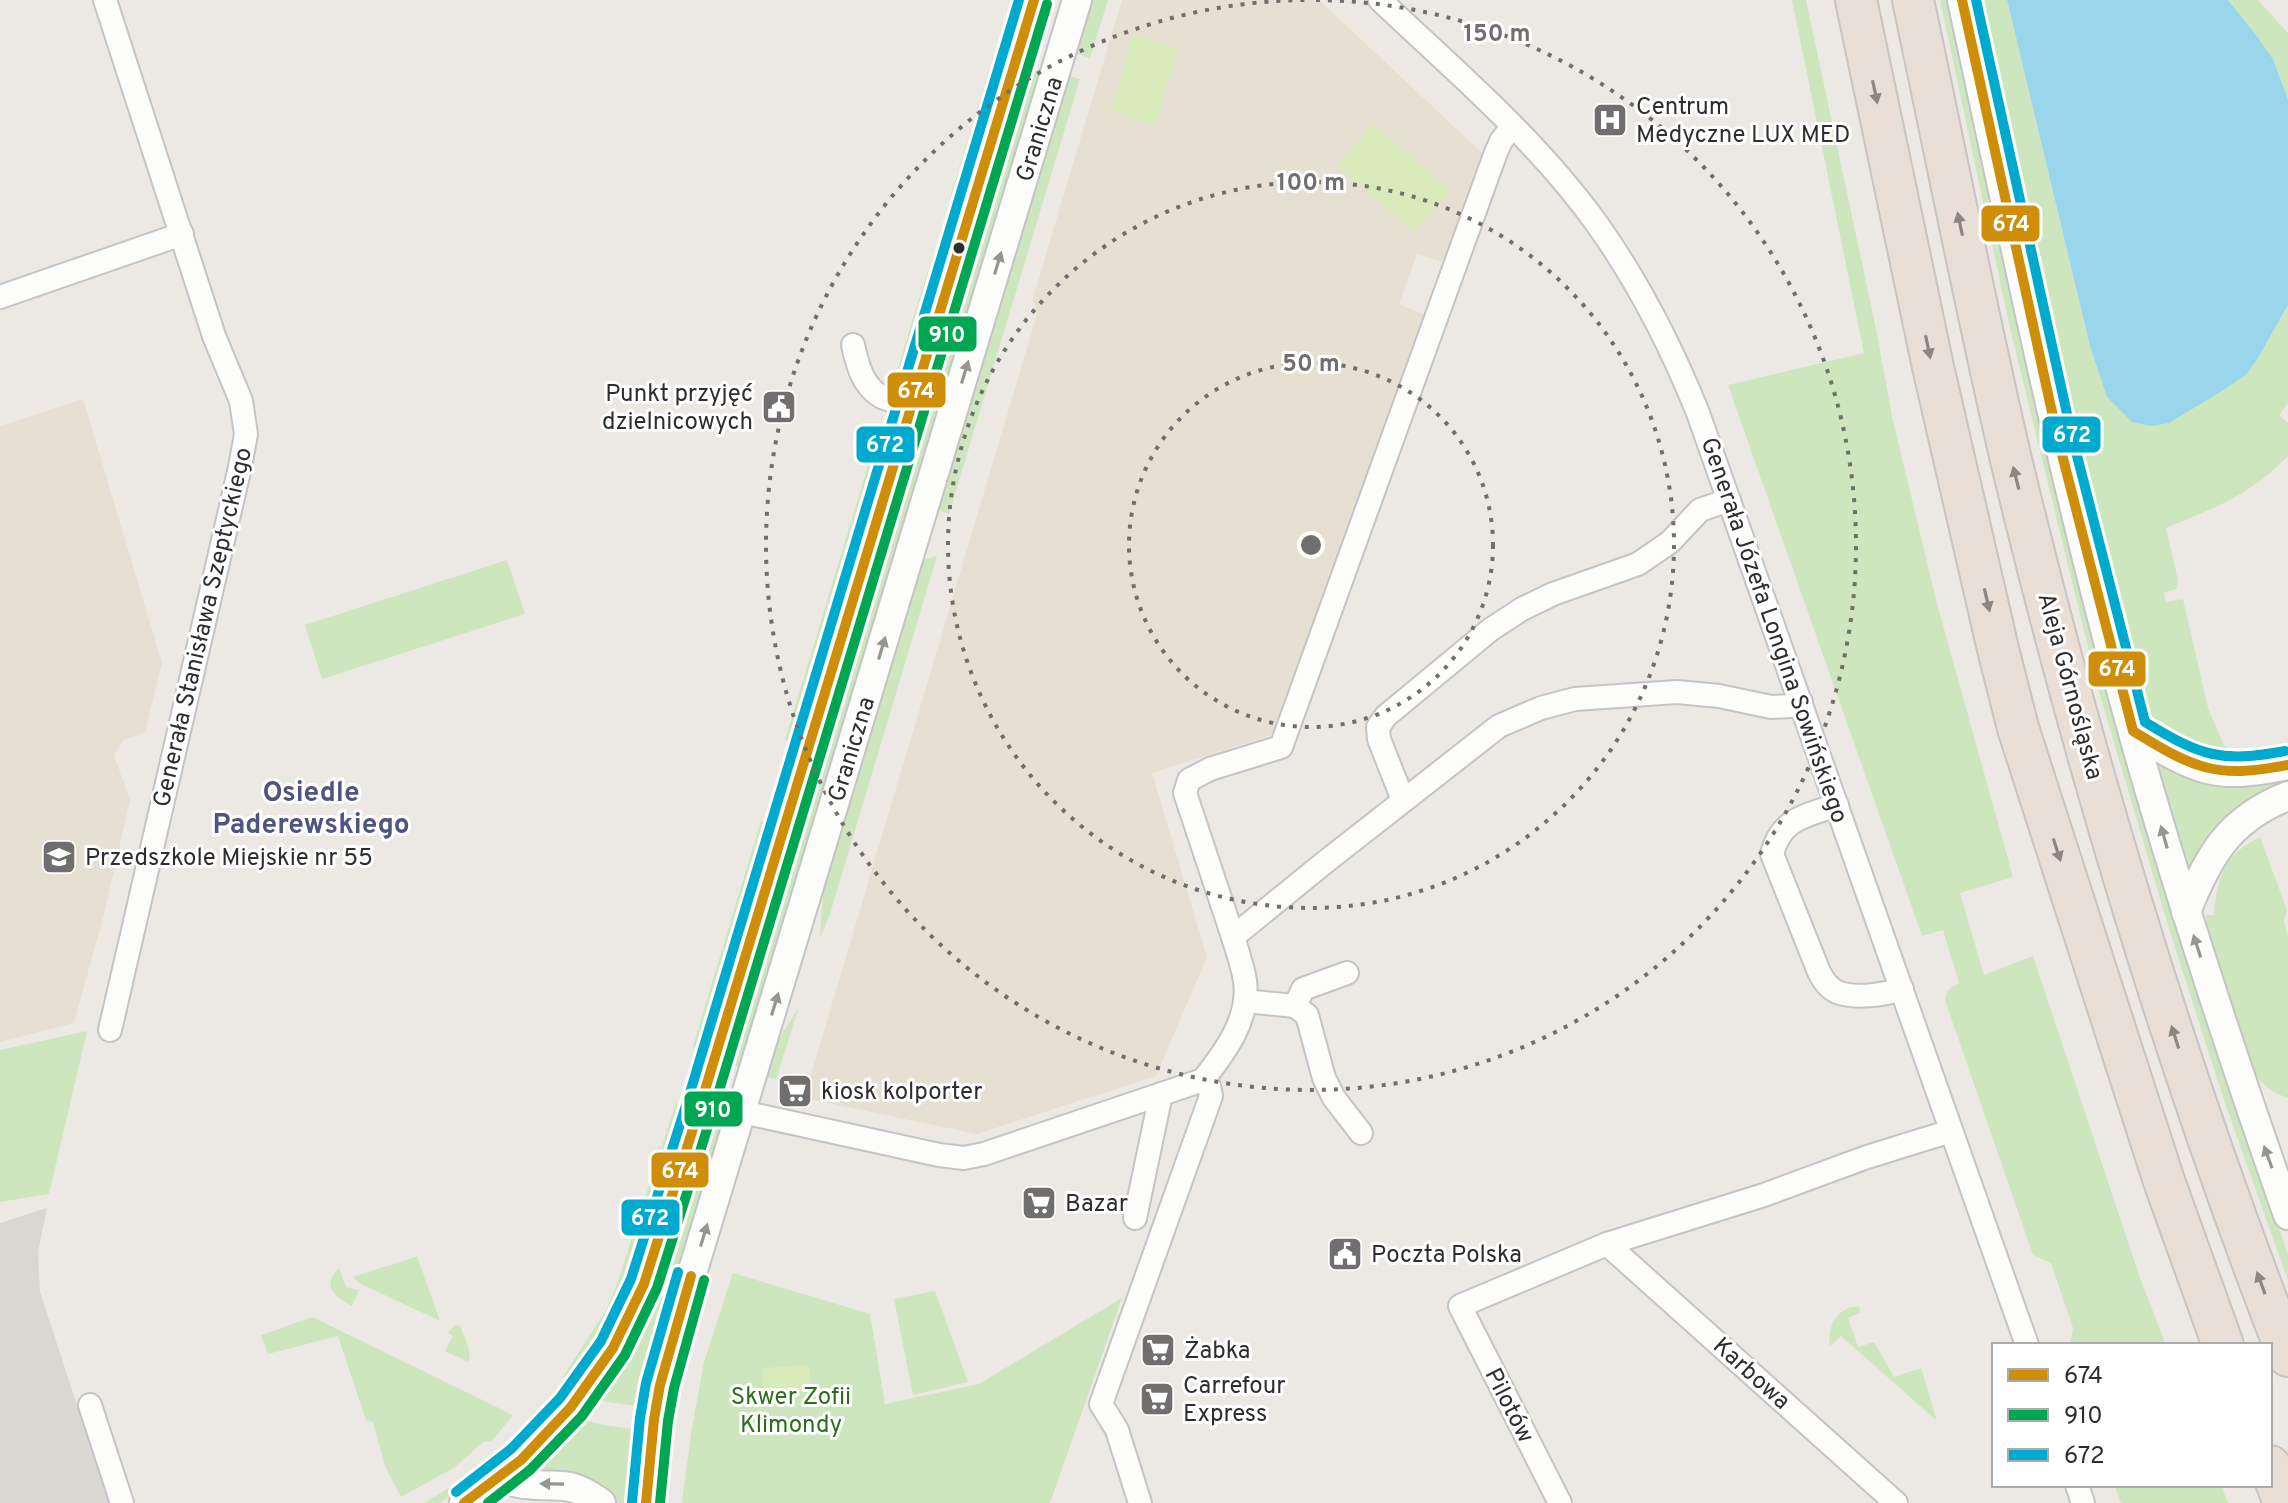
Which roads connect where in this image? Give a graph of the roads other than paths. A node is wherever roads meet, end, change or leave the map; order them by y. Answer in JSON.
{"nodes":[{"id":1,"x":105,"y":0,"type":"edge"},
{"id":2,"x":1034,"y":0,"type":"edge"},
{"id":3,"x":1077,"y":0,"type":"edge"},
{"id":4,"x":1380,"y":0,"type":"edge"},
{"id":5,"x":1913,"y":0,"type":"edge"},
{"id":6,"x":1962,"y":0,"type":"edge"},
{"id":7,"x":1856,"y":5,"type":"edge"},
{"id":8,"x":1512,"y":127,"type":"junction"},
{"id":9,"x":182,"y":234,"type":"junction"},
{"id":10,"x":0,"y":297,"type":"edge"},
{"id":11,"x":853,"y":345,"type":"dead end"},
{"id":12,"x":912,"y":405,"type":"junction"},
{"id":13,"x":1729,"y":500,"type":"junction"},
{"id":14,"x":1801,"y":702,"type":"junction"},
{"id":15,"x":2133,"y":731,"type":"junction"},
{"id":16,"x":2288,"y":765,"type":"edge"},
{"id":17,"x":2288,"y":796,"type":"edge"},
{"id":18,"x":1403,"y":800,"type":"junction"},
{"id":19,"x":1837,"y":805,"type":"junction"},
{"id":20,"x":2186,"y":912,"type":"junction"},
{"id":21,"x":1233,"y":937,"type":"junction"},
{"id":22,"x":1347,"y":973,"type":"dead end"},
{"id":23,"x":1902,"y":989,"type":"junction"},
{"id":24,"x":1245,"y":1001,"type":"junction"},
{"id":25,"x":1295,"y":1006,"type":"junction"},
{"id":26,"x":110,"y":1030,"type":"dead end"},
{"id":27,"x":1203,"y":1080,"type":"junction"},
{"id":28,"x":1161,"y":1094,"type":"junction"},
{"id":29,"x":702,"y":1100,"type":"junction"},
{"id":30,"x":742,"y":1112,"type":"junction"},
{"id":31,"x":1951,"y":1131,"type":"junction"},
{"id":32,"x":1361,"y":1133,"type":"dead end"},
{"id":33,"x":2288,"y":1215,"type":"edge"},
{"id":34,"x":1135,"y":1218,"type":"dead end"},
{"id":35,"x":1607,"y":1244,"type":"junction"},
{"id":36,"x":2026,"y":1343,"type":"edge"},
{"id":37,"x":2222,"y":1343,"type":"edge"},
{"id":38,"x":2288,"y":1356,"type":"edge"},
{"id":39,"x":90,"y":1405,"type":"dead end"},
{"id":40,"x":2272,"y":1471,"type":"edge"},
{"id":41,"x":483,"y":1493,"type":"edge"},
{"id":42,"x":122,"y":1503,"type":"edge"},
{"id":43,"x":601,"y":1503,"type":"edge"},
{"id":44,"x":646,"y":1503,"type":"edge"},
{"id":45,"x":1140,"y":1503,"type":"edge"},
{"id":46,"x":1560,"y":1503,"type":"edge"},
{"id":47,"x":1896,"y":1503,"type":"edge"},
{"id":48,"x":2284,"y":1503,"type":"edge"}],
"edges":[{"from":1,"to":9,"type":"street","name":"Generała Stanisława Szeptyckiego"},
{"from":2,"to":12,"type":"street","name":"Graniczna"},
{"from":30,"to":3,"type":"street","name":"Graniczna","one_way":true},
{"from":4,"to":8,"type":"street","name":"Generała Józefa Longina Sowińskiego"},
{"from":38,"to":5,"type":"highway","name":"Aleja Górnośląska","one_way":true},
{"from":6,"to":15,"type":"street"},
{"from":7,"to":37,"type":"highway","one_way":true},
{"from":8,"to":13,"type":"street","name":"Generała Józefa Longina Sowińskiego"},
{"from":8,"to":21,"type":"street"},
{"from":9,"to":10,"type":"street"},
{"from":9,"to":26,"type":"street","name":"Generała Stanisława Szeptyckiego"},
{"from":11,"to":12,"type":"street"},
{"from":12,"to":29,"type":"street","name":"Graniczna"},
{"from":13,"to":14,"type":"street","name":"Generała Józefa Longina Sowińskiego"},
{"from":13,"to":18,"type":"street"},
{"from":14,"to":18,"type":"street"},
{"from":14,"to":19,"type":"street","name":"Generała Józefa Longina Sowińskiego"},
{"from":15,"to":16,"type":"street"},
{"from":20,"to":15,"type":"street","one_way":true},
{"from":17,"to":20,"type":"street"},
{"from":18,"to":21,"type":"street"},
{"from":19,"to":23,"type":"street","name":"Generała Józefa Longina Sowińskiego"},
{"from":19,"to":23,"type":"street"},
{"from":33,"to":20,"type":"street","one_way":true},
{"from":21,"to":24,"type":"street"},
{"from":22,"to":25,"type":"street"},
{"from":23,"to":31,"type":"street","name":"Generała Józefa Longina Sowińskiego"},
{"from":24,"to":25,"type":"street"},
{"from":24,"to":27,"type":"street"},
{"from":25,"to":32,"type":"street"},
{"from":27,"to":28,"type":"street"},
{"from":27,"to":45,"type":"street"},
{"from":28,"to":30,"type":"street"},
{"from":28,"to":34,"type":"street"},
{"from":29,"to":30,"type":"street"},
{"from":29,"to":41,"type":"street","name":"Graniczna"},
{"from":44,"to":30,"type":"street","name":"Graniczna","one_way":true},
{"from":31,"to":35,"type":"street"},
{"from":31,"to":36,"type":"street","name":"Generała Józefa Longina Sowińskiego"},
{"from":35,"to":46,"type":"street","name":"Pilotów"},
{"from":35,"to":47,"type":"street","name":"Karbowa"},
{"from":39,"to":42,"type":"street"},
{"from":40,"to":48,"type":"highway"},
{"from":43,"to":41,"type":"street","one_way":true}]}
